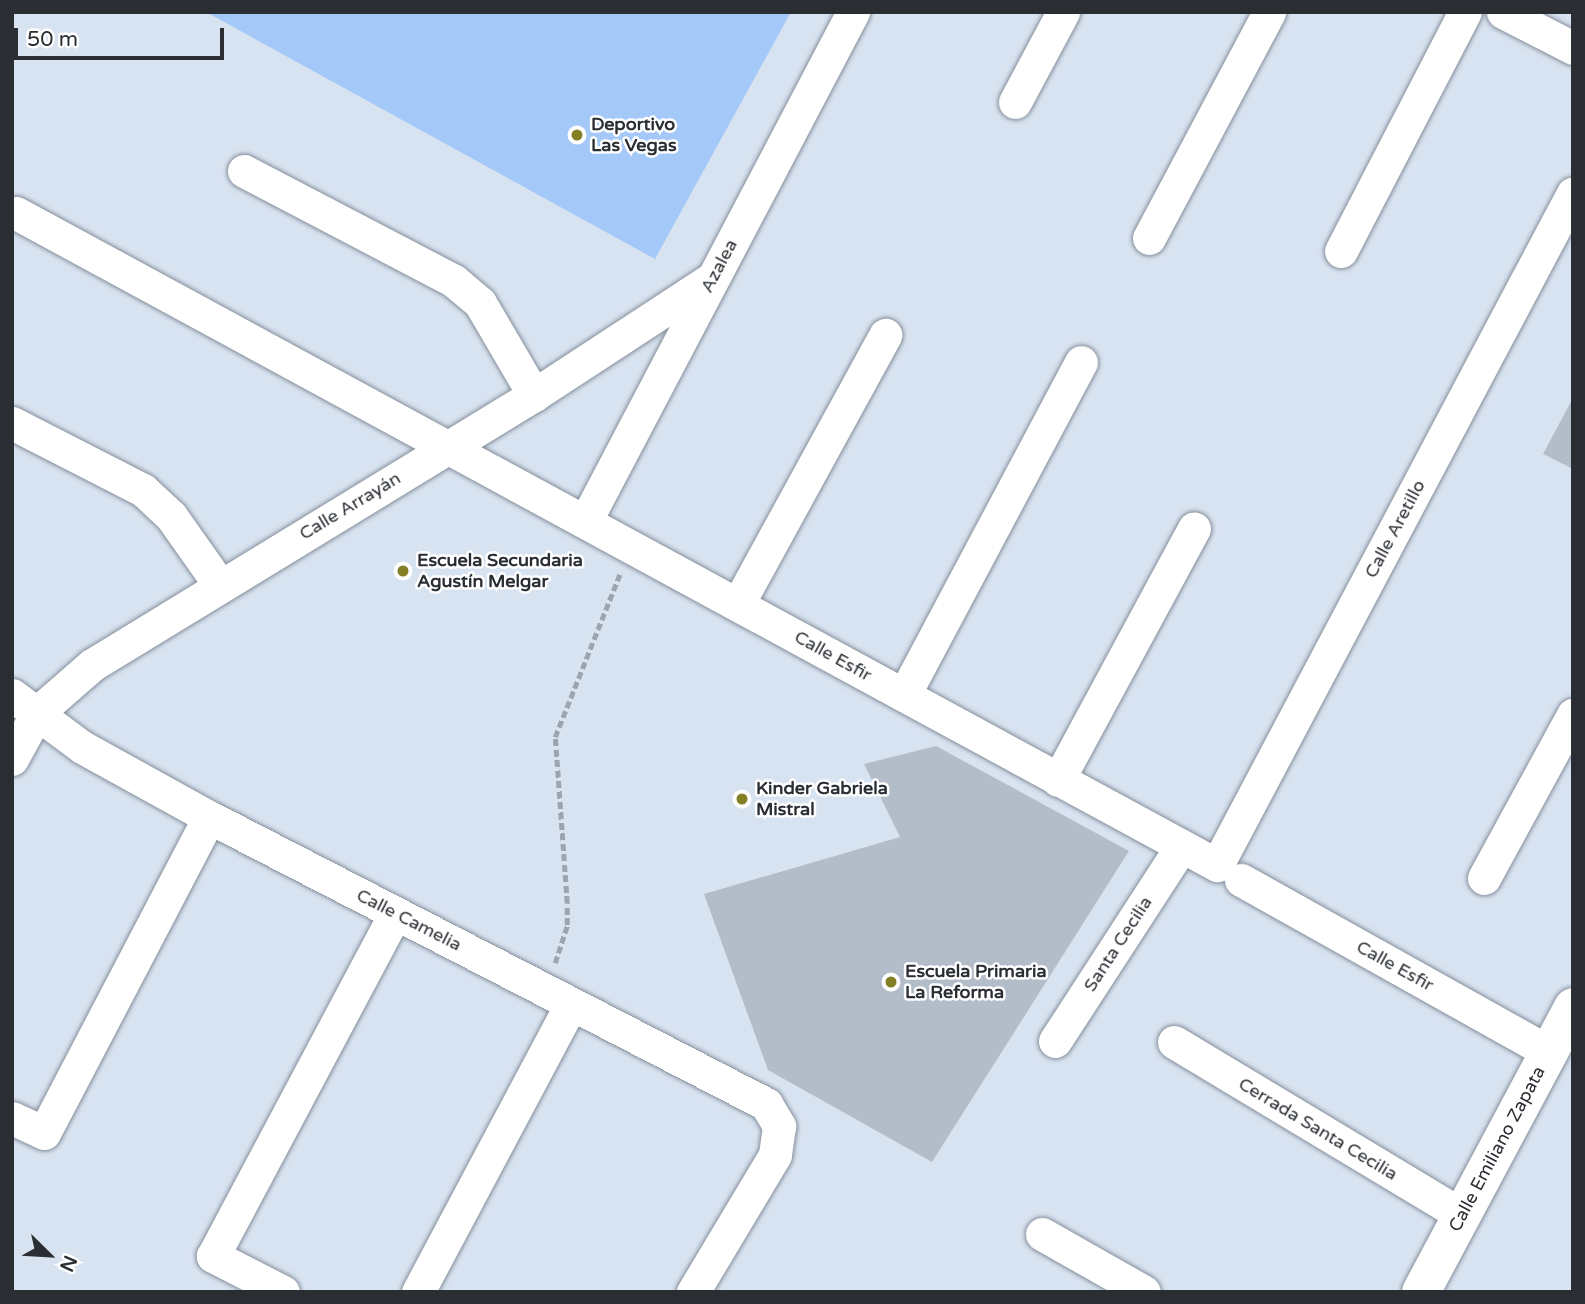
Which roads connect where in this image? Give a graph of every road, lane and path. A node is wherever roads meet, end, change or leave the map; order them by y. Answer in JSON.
{"nodes":[{"id":1,"x":853,"y":12,"type":"edge"},
{"id":2,"x":1063,"y":12,"type":"edge"},
{"id":3,"x":1269,"y":12,"type":"edge"},
{"id":4,"x":1465,"y":12,"type":"edge"},
{"id":5,"x":1503,"y":12,"type":"edge"},
{"id":6,"x":1573,"y":48,"type":"edge"},
{"id":7,"x":1015,"y":102,"type":"dead end"},
{"id":8,"x":244,"y":171,"type":"dead end"},
{"id":9,"x":1573,"y":193,"type":"edge"},
{"id":10,"x":16,"y":213,"type":"dead end"},
{"id":11,"x":1149,"y":238,"type":"dead end"},
{"id":12,"x":1341,"y":251,"type":"dead end"},
{"id":13,"x":713,"y":278,"type":"junction"},
{"id":14,"x":885,"y":335,"type":"dead end"},
{"id":15,"x":1081,"y":362,"type":"dead end"},
{"id":16,"x":534,"y":395,"type":"junction"},
{"id":17,"x":12,"y":423,"type":"edge"},
{"id":18,"x":449,"y":447,"type":"junction"},
{"id":19,"x":586,"y":520,"type":"junction"},
{"id":20,"x":1194,"y":528,"type":"dead end"},
{"id":21,"x":631,"y":547,"type":"junction"},
{"id":22,"x":219,"y":584,"type":"junction"},
{"id":23,"x":738,"y":604,"type":"junction"},
{"id":24,"x":904,"y":695,"type":"junction"},
{"id":25,"x":25,"y":704,"type":"edge"},
{"id":26,"x":1573,"y":715,"type":"edge"},
{"id":27,"x":12,"y":759,"type":"edge"},
{"id":28,"x":1058,"y":780,"type":"junction"},
{"id":29,"x":209,"y":817,"type":"junction"},
{"id":30,"x":1181,"y":847,"type":"junction"},
{"id":31,"x":1229,"y":873,"type":"junction"},
{"id":32,"x":1484,"y":878,"type":"dead end"},
{"id":33,"x":395,"y":913,"type":"junction"},
{"id":34,"x":542,"y":989,"type":"junction"},
{"id":35,"x":571,"y":1004,"type":"junction"},
{"id":36,"x":1573,"y":1007,"type":"edge"},
{"id":37,"x":1055,"y":1041,"type":"dead end"},
{"id":38,"x":1174,"y":1042,"type":"dead end"},
{"id":39,"x":1549,"y":1052,"type":"junction"},
{"id":40,"x":12,"y":1118,"type":"edge"},
{"id":41,"x":1462,"y":1215,"type":"junction"},
{"id":42,"x":1042,"y":1234,"type":"dead end"},
{"id":43,"x":421,"y":1284,"type":"edge"},
{"id":44,"x":283,"y":1292,"type":"edge"},
{"id":45,"x":694,"y":1292,"type":"edge"},
{"id":46,"x":1144,"y":1292,"type":"edge"},
{"id":47,"x":1421,"y":1292,"type":"edge"}],
"edges":[{"from":1,"to":13,"type":"street","name":"Azalea"},
{"from":2,"to":7,"type":"street"},
{"from":3,"to":11,"type":"street"},
{"from":4,"to":12,"type":"street"},
{"from":5,"to":6,"type":"street"},
{"from":8,"to":16,"type":"street"},
{"from":9,"to":31,"type":"street","name":"Calle Aretillo"},
{"from":10,"to":18,"type":"street","name":"Calle Esfir"},
{"from":13,"to":16,"type":"street","name":"Calle Arrayán"},
{"from":13,"to":19,"type":"street","name":"Azalea"},
{"from":14,"to":23,"type":"street"},
{"from":15,"to":24,"type":"street"},
{"from":16,"to":18,"type":"street","name":"Calle Arrayán"},
{"from":17,"to":22,"type":"street"},
{"from":18,"to":19,"type":"street","name":"Calle Esfir"},
{"from":18,"to":22,"type":"street","name":"Calle Arrayán"},
{"from":19,"to":21,"type":"street","name":"Calle Esfir"},
{"from":20,"to":28,"type":"street"},
{"from":21,"to":23,"type":"street","name":"Calle Esfir"},
{"from":21,"to":34,"type":"path"},
{"from":22,"to":25,"type":"street","name":"Calle Arrayán"},
{"from":23,"to":24,"type":"street","name":"Calle Esfir"},
{"from":24,"to":28,"type":"street","name":"Calle Esfir"},
{"from":25,"to":27,"type":"street","name":"Calle Arrayán"},
{"from":25,"to":29,"type":"street","name":"Calle Camelia"},
{"from":26,"to":32,"type":"street"},
{"from":28,"to":30,"type":"street","name":"Calle Esfir"},
{"from":29,"to":33,"type":"street","name":"Calle Camelia"},
{"from":29,"to":40,"type":"street"},
{"from":30,"to":31,"type":"street","name":"Calle Esfir"},
{"from":30,"to":37,"type":"street","name":"Santa Cecilia"},
{"from":31,"to":39,"type":"street","name":"Calle Esfir"},
{"from":33,"to":34,"type":"street","name":"Calle Camelia"},
{"from":33,"to":44,"type":"street"},
{"from":34,"to":35,"type":"street","name":"Calle Camelia"},
{"from":35,"to":43,"type":"street"},
{"from":35,"to":45,"type":"street","name":"Calle Camelia"},
{"from":36,"to":39,"type":"main road","name":"Calle Emiliano Zapata"},
{"from":38,"to":41,"type":"street","name":"Cerrada Santa Cecilia"},
{"from":39,"to":41,"type":"main road","name":"Calle Emiliano Zapata"},
{"from":41,"to":47,"type":"main road","name":"Calle Emiliano Zapata"},
{"from":42,"to":46,"type":"street"}]}
